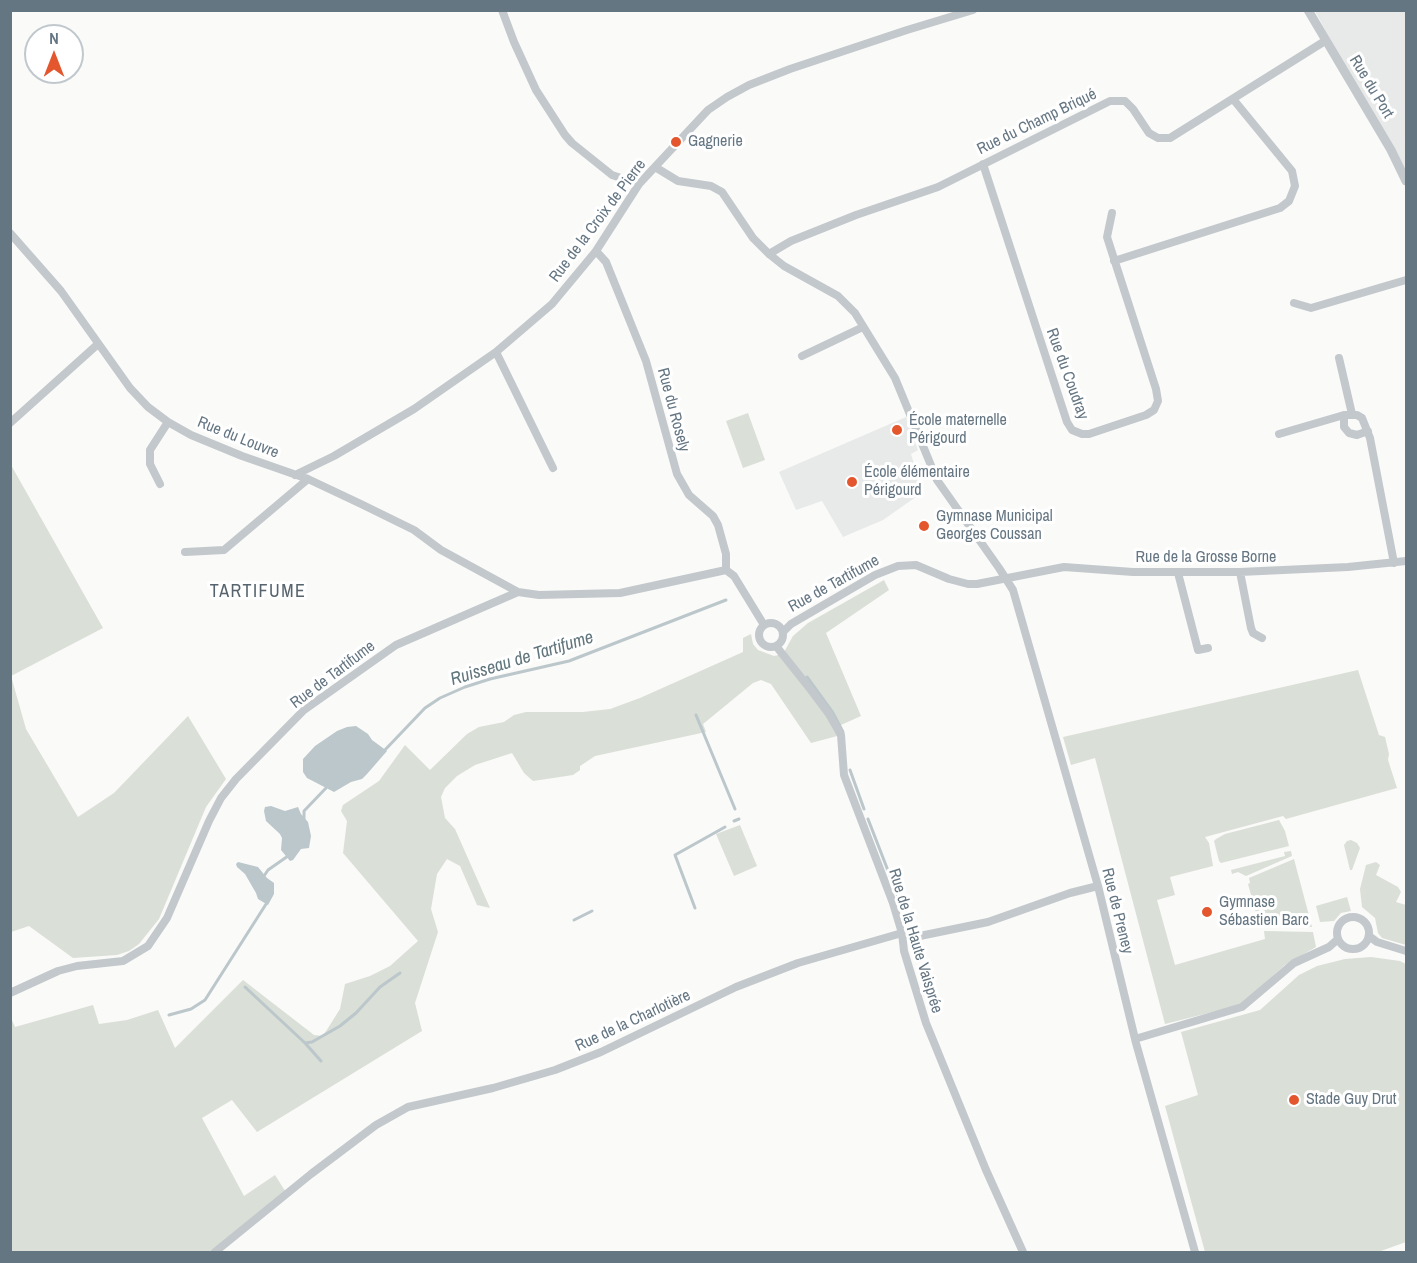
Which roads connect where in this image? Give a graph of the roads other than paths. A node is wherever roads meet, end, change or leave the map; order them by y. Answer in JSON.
{"nodes":[{"id":1,"x":502,"y":10,"type":"edge"},
{"id":2,"x":973,"y":10,"type":"edge"},
{"id":3,"x":1308,"y":10,"type":"edge"},
{"id":4,"x":1325,"y":40,"type":"junction"},
{"id":5,"x":1233,"y":99,"type":"junction"},
{"id":6,"x":983,"y":164,"type":"junction"},
{"id":7,"x":655,"y":167,"type":"junction"},
{"id":8,"x":1407,"y":181,"type":"edge"},
{"id":9,"x":639,"y":184,"type":"junction"},
{"id":10,"x":1112,"y":213,"type":"dead end"},
{"id":11,"x":10,"y":233,"type":"edge"},
{"id":12,"x":596,"y":251,"type":"junction"},
{"id":13,"x":769,"y":254,"type":"junction"},
{"id":14,"x":1114,"y":261,"type":"junction"},
{"id":15,"x":1407,"y":280,"type":"edge"},
{"id":16,"x":1294,"y":303,"type":"dead end"},
{"id":17,"x":863,"y":327,"type":"junction"},
{"id":18,"x":98,"y":344,"type":"junction"},
{"id":19,"x":496,"y":352,"type":"junction"},
{"id":20,"x":802,"y":356,"type":"dead end"},
{"id":21,"x":1339,"y":358,"type":"dead end"},
{"id":22,"x":1348,"y":415,"type":"junction"},
{"id":23,"x":168,"y":422,"type":"junction"},
{"id":24,"x":10,"y":423,"type":"edge"},
{"id":25,"x":1368,"y":431,"type":"junction"},
{"id":26,"x":1279,"y":434,"type":"dead end"},
{"id":27,"x":553,"y":468,"type":"dead end"},
{"id":28,"x":295,"y":475,"type":"junction"},
{"id":29,"x":308,"y":479,"type":"junction"},
{"id":30,"x":160,"y":484,"type":"dead end"},
{"id":31,"x":185,"y":552,"type":"dead end"},
{"id":32,"x":1407,"y":561,"type":"edge"},
{"id":33,"x":1394,"y":562,"type":"junction"},
{"id":34,"x":726,"y":570,"type":"junction"},
{"id":35,"x":1240,"y":572,"type":"junction"},
{"id":36,"x":1178,"y":573,"type":"junction"},
{"id":37,"x":1006,"y":578,"type":"junction"},
{"id":38,"x":518,"y":592,"type":"junction"},
{"id":39,"x":764,"y":625,"type":"junction"},
{"id":40,"x":783,"y":632,"type":"junction"},
{"id":41,"x":1262,"y":638,"type":"dead end"},
{"id":42,"x":776,"y":646,"type":"junction"},
{"id":43,"x":1208,"y":648,"type":"dead end"},
{"id":44,"x":1098,"y":886,"type":"junction"},
{"id":45,"x":902,"y":933,"type":"junction"},
{"id":46,"x":1369,"y":936,"type":"junction"},
{"id":47,"x":1338,"y":939,"type":"junction"},
{"id":48,"x":1407,"y":951,"type":"edge"},
{"id":49,"x":10,"y":993,"type":"edge"},
{"id":50,"x":1135,"y":1038,"type":"junction"},
{"id":51,"x":215,"y":1252,"type":"edge"},
{"id":52,"x":1023,"y":1252,"type":"edge"},
{"id":53,"x":1195,"y":1252,"type":"edge"}],
"edges":[{"from":1,"to":9,"type":"street"},
{"from":2,"to":7,"type":"street","name":"Rue de la Croix de Pierre"},
{"from":3,"to":4,"type":"street","name":"Rue du Port"},
{"from":4,"to":5,"type":"street","name":"Rue du Champ Briqué"},
{"from":4,"to":8,"type":"street","name":"Rue du Port"},
{"from":5,"to":6,"type":"street","name":"Rue du Champ Briqué"},
{"from":5,"to":14,"type":"street"},
{"from":6,"to":13,"type":"street","name":"Rue du Champ Briqué"},
{"from":6,"to":14,"type":"street","name":"Rue du Coudray"},
{"from":7,"to":9,"type":"street","name":"Rue de la Croix de Pierre"},
{"from":7,"to":13,"type":"street","name":"Rue de Preney"},
{"from":9,"to":12,"type":"street","name":"Rue de la Croix de Pierre"},
{"from":10,"to":14,"type":"street","name":"Rue du Coudray"},
{"from":11,"to":18,"type":"street","name":"Rue du Louvre"},
{"from":12,"to":19,"type":"street","name":"Rue de la Croix de Pierre"},
{"from":12,"to":34,"type":"street","name":"Rue du Rosely"},
{"from":13,"to":17,"type":"street","name":"Rue de Preney"},
{"from":15,"to":16,"type":"street"},
{"from":17,"to":20,"type":"street"},
{"from":17,"to":37,"type":"street","name":"Rue de Preney"},
{"from":18,"to":23,"type":"street","name":"Rue du Louvre"},
{"from":18,"to":24,"type":"street"},
{"from":19,"to":27,"type":"street"},
{"from":19,"to":28,"type":"street","name":"Rue de la Croix de Pierre"},
{"from":21,"to":22,"type":"street"},
{"from":22,"to":25,"type":"street"},
{"from":22,"to":25,"type":"street"},
{"from":22,"to":26,"type":"street"},
{"from":23,"to":28,"type":"street","name":"Rue du Louvre"},
{"from":23,"to":30,"type":"street"},
{"from":25,"to":33,"type":"street"},
{"from":28,"to":29,"type":"street","name":"Rue du Louvre"},
{"from":29,"to":31,"type":"street"},
{"from":29,"to":38,"type":"street","name":"Rue du Louvre"},
{"from":32,"to":33,"type":"street","name":"Rue de la Grosse Borne"},
{"from":33,"to":35,"type":"street","name":"Rue de la Grosse Borne"},
{"from":34,"to":38,"type":"street","name":"Rue de Tartifume"},
{"from":34,"to":39,"type":"street"},
{"from":35,"to":36,"type":"street","name":"Rue de la Grosse Borne"},
{"from":35,"to":41,"type":"street"},
{"from":36,"to":37,"type":"street","name":"Rue de la Grosse Borne"},
{"from":36,"to":43,"type":"street"},
{"from":37,"to":40,"type":"street","name":"Rue de Tartifume"},
{"from":37,"to":44,"type":"street","name":"Rue de Preney"},
{"from":38,"to":49,"type":"street","name":"Rue de Tartifume"},
{"from":39,"to":40,"type":"street"},
{"from":39,"to":42,"type":"street"},
{"from":40,"to":42,"type":"street"},
{"from":42,"to":45,"type":"street","name":"Rue de la Haute Vaisprée"},
{"from":44,"to":45,"type":"street","name":"Rue de la Charlotière"},
{"from":44,"to":50,"type":"street","name":"Rue de Preney"},
{"from":45,"to":51,"type":"street","name":"Rue de la Charlotière"},
{"from":45,"to":52,"type":"street","name":"Rue de la Haute Vaisprée"},
{"from":46,"to":47,"type":"street"},
{"from":46,"to":47,"type":"street"},
{"from":46,"to":48,"type":"street"},
{"from":47,"to":50,"type":"street"},
{"from":50,"to":53,"type":"street","name":"Rue de Preney"}]}
